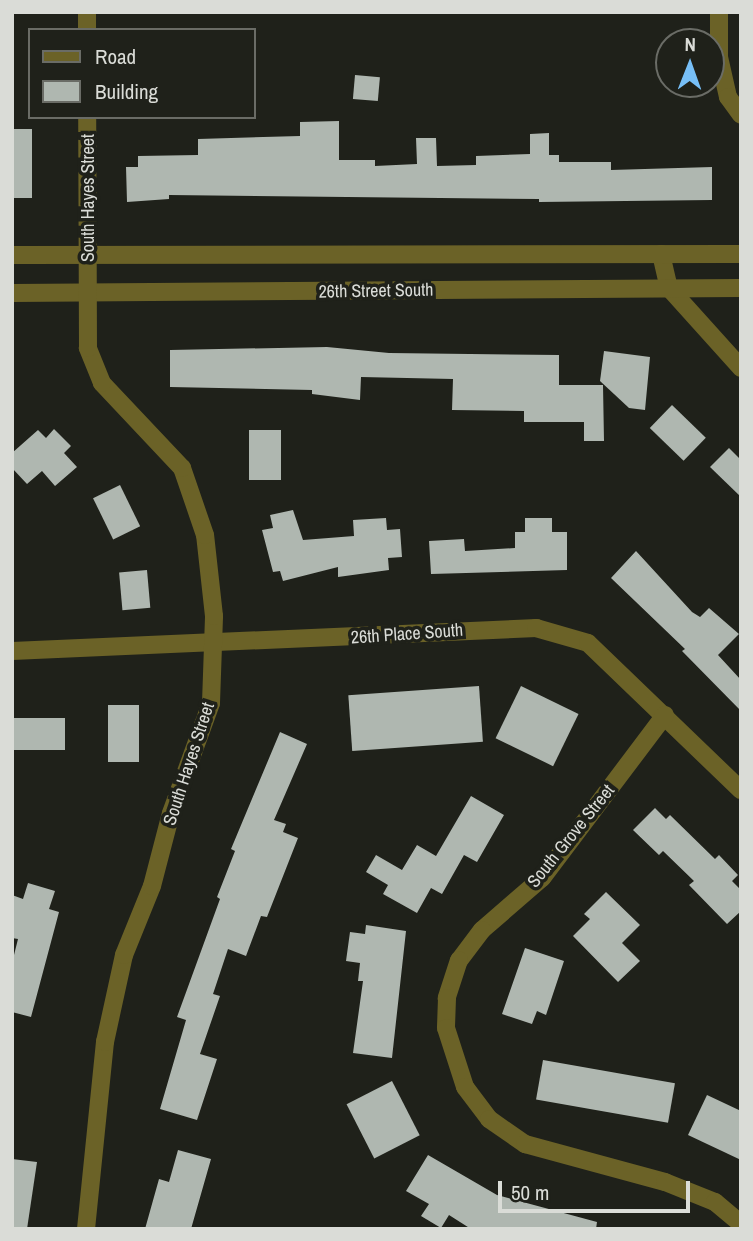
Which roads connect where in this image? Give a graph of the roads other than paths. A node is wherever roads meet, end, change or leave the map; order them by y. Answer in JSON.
{"nodes":[{"id":1,"x":719,"y":12,"type":"edge"},
{"id":2,"x":741,"y":115,"type":"edge"},
{"id":3,"x":87,"y":119,"type":"edge"},
{"id":4,"x":661,"y":254,"type":"junction"},
{"id":5,"x":741,"y":254,"type":"edge"},
{"id":6,"x":12,"y":255,"type":"edge"},
{"id":7,"x":88,"y":255,"type":"junction"},
{"id":8,"x":669,"y":288,"type":"junction"},
{"id":9,"x":741,"y":288,"type":"edge"},
{"id":10,"x":12,"y":293,"type":"edge"},
{"id":11,"x":89,"y":293,"type":"junction"},
{"id":12,"x":741,"y":368,"type":"edge"},
{"id":13,"x":214,"y":645,"type":"junction"},
{"id":14,"x":12,"y":651,"type":"edge"},
{"id":15,"x":665,"y":715,"type":"junction"},
{"id":16,"x":741,"y":790,"type":"edge"},
{"id":17,"x":741,"y":1224,"type":"edge"},
{"id":18,"x":86,"y":1229,"type":"edge"}],
"edges":[{"from":1,"to":2,"type":"street"},
{"from":3,"to":7,"type":"street","name":"South Hayes Street"},
{"from":4,"to":5,"type":"street","name":"26th Street South"},
{"from":4,"to":7,"type":"street","name":"26th Street South"},
{"from":4,"to":8,"type":"street"},
{"from":6,"to":7,"type":"street","name":"26th Street South"},
{"from":7,"to":11,"type":"street","name":"South Hayes Street"},
{"from":8,"to":9,"type":"street","name":"26th Street South"},
{"from":8,"to":11,"type":"street","name":"26th Street South"},
{"from":8,"to":12,"type":"street"},
{"from":10,"to":11,"type":"street","name":"26th Street South"},
{"from":11,"to":13,"type":"street","name":"South Hayes Street"},
{"from":13,"to":14,"type":"street","name":"26th Place South"},
{"from":13,"to":15,"type":"street","name":"26th Place South"},
{"from":13,"to":18,"type":"street","name":"South Hayes Street"},
{"from":15,"to":16,"type":"street","name":"26th Place South"},
{"from":15,"to":17,"type":"street","name":"South Grove Street"}]}
